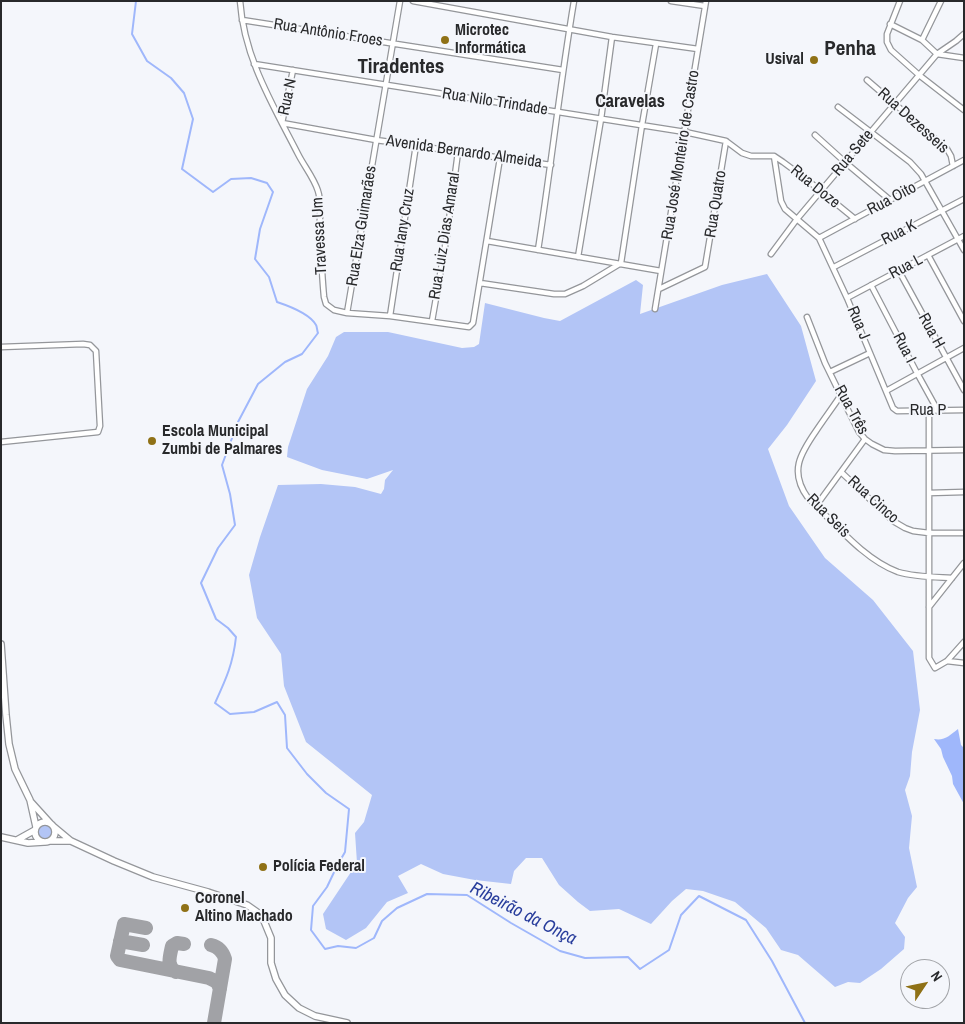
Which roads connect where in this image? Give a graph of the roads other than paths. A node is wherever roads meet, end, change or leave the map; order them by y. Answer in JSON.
{"nodes":[{"id":1,"x":240,"y":1,"type":"edge"},
{"id":2,"x":400,"y":1,"type":"edge"},
{"id":3,"x":413,"y":1,"type":"edge"},
{"id":4,"x":574,"y":1,"type":"edge"},
{"id":5,"x":671,"y":1,"type":"edge"},
{"id":6,"x":900,"y":1,"type":"edge"},
{"id":7,"x":941,"y":1,"type":"edge"},
{"id":8,"x":705,"y":4,"type":"edge"},
{"id":9,"x":242,"y":20,"type":"junction"},
{"id":10,"x":890,"y":24,"type":"junction"},
{"id":11,"x":570,"y":29,"type":"junction"},
{"id":12,"x":964,"y":34,"type":"edge"},
{"id":13,"x":612,"y":37,"type":"junction"},
{"id":14,"x":922,"y":40,"type":"junction"},
{"id":15,"x":393,"y":44,"type":"junction"},
{"id":16,"x":656,"y":44,"type":"junction"},
{"id":17,"x":698,"y":49,"type":"junction"},
{"id":18,"x":937,"y":54,"type":"junction"},
{"id":19,"x":964,"y":58,"type":"edge"},
{"id":20,"x":254,"y":64,"type":"junction"},
{"id":21,"x":293,"y":70,"type":"junction"},
{"id":22,"x":563,"y":70,"type":"junction"},
{"id":23,"x":919,"y":75,"type":"junction"},
{"id":24,"x":867,"y":80,"type":"dead end"},
{"id":25,"x":386,"y":84,"type":"junction"},
{"id":26,"x":896,"y":104,"type":"junction"},
{"id":27,"x":838,"y":107,"type":"dead end"},
{"id":28,"x":964,"y":110,"type":"edge"},
{"id":29,"x":558,"y":112,"type":"junction"},
{"id":30,"x":602,"y":119,"type":"junction"},
{"id":31,"x":282,"y":123,"type":"junction"},
{"id":32,"x":642,"y":125,"type":"junction"},
{"id":33,"x":685,"y":132,"type":"junction"},
{"id":34,"x":871,"y":132,"type":"junction"},
{"id":35,"x":814,"y":135,"type":"dead end"},
{"id":36,"x":376,"y":140,"type":"junction"},
{"id":37,"x":726,"y":141,"type":"junction"},
{"id":38,"x":416,"y":145,"type":"junction"},
{"id":39,"x":458,"y":152,"type":"junction"},
{"id":40,"x":774,"y":156,"type":"junction"},
{"id":41,"x":500,"y":158,"type":"junction"},
{"id":42,"x":964,"y":160,"type":"edge"},
{"id":43,"x":846,"y":163,"type":"junction"},
{"id":44,"x":551,"y":165,"type":"junction"},
{"id":45,"x":954,"y":166,"type":"junction"},
{"id":46,"x":925,"y":181,"type":"junction"},
{"id":47,"x":821,"y":191,"type":"junction"},
{"id":48,"x":964,"y":199,"type":"edge"},
{"id":49,"x":890,"y":200,"type":"junction"},
{"id":50,"x":941,"y":211,"type":"junction"},
{"id":51,"x":855,"y":219,"type":"junction"},
{"id":52,"x":798,"y":220,"type":"junction"},
{"id":53,"x":964,"y":236,"type":"edge"},
{"id":54,"x":819,"y":238,"type":"junction"},
{"id":55,"x":958,"y":239,"type":"junction"},
{"id":56,"x":487,"y":241,"type":"junction"},
{"id":57,"x":538,"y":250,"type":"junction"},
{"id":58,"x":964,"y":250,"type":"edge"},
{"id":59,"x":771,"y":254,"type":"dead end"},
{"id":60,"x":928,"y":255,"type":"junction"},
{"id":61,"x":578,"y":257,"type":"junction"},
{"id":62,"x":621,"y":263,"type":"junction"},
{"id":63,"x":834,"y":267,"type":"junction"},
{"id":64,"x":662,"y":271,"type":"junction"},
{"id":65,"x":899,"y":271,"type":"junction"},
{"id":66,"x":480,"y":283,"type":"junction"},
{"id":67,"x":871,"y":286,"type":"junction"},
{"id":68,"x":659,"y":289,"type":"junction"},
{"id":69,"x":847,"y":298,"type":"junction"},
{"id":70,"x":655,"y":309,"type":"dead end"},
{"id":71,"x":347,"y":314,"type":"junction"},
{"id":72,"x":390,"y":316,"type":"junction"},
{"id":73,"x":807,"y":317,"type":"dead end"},
{"id":74,"x":432,"y":321,"type":"junction"},
{"id":75,"x":964,"y":321,"type":"edge"},
{"id":76,"x":1,"y":347,"type":"edge"},
{"id":77,"x":964,"y":348,"type":"edge"},
{"id":78,"x":870,"y":354,"type":"junction"},
{"id":79,"x":946,"y":358,"type":"junction"},
{"id":80,"x":830,"y":372,"type":"junction"},
{"id":81,"x":917,"y":373,"type":"junction"},
{"id":82,"x":964,"y":390,"type":"edge"},
{"id":83,"x":886,"y":391,"type":"junction"},
{"id":84,"x":841,"y":395,"type":"junction"},
{"id":85,"x":893,"y":408,"type":"joint"},
{"id":86,"x":938,"y":410,"type":"junction"},
{"id":87,"x":964,"y":410,"type":"edge"},
{"id":88,"x":929,"y":411,"type":"junction"},
{"id":89,"x":865,"y":439,"type":"junction"},
{"id":90,"x":1,"y":442,"type":"edge"},
{"id":91,"x":929,"y":450,"type":"junction"},
{"id":92,"x":964,"y":450,"type":"edge"},
{"id":93,"x":841,"y":472,"type":"junction"},
{"id":94,"x":964,"y":492,"type":"edge"},
{"id":95,"x":929,"y":493,"type":"junction"},
{"id":96,"x":816,"y":506,"type":"junction"},
{"id":97,"x":929,"y":533,"type":"junction"},
{"id":98,"x":964,"y":533,"type":"edge"},
{"id":99,"x":964,"y":563,"type":"edge"},
{"id":100,"x":928,"y":576,"type":"junction"},
{"id":101,"x":952,"y":578,"type":"junction"},
{"id":102,"x":928,"y":608,"type":"junction"},
{"id":103,"x":964,"y":642,"type":"edge"},
{"id":104,"x":1,"y":644,"type":"edge"},
{"id":105,"x":947,"y":662,"type":"junction"},
{"id":106,"x":964,"y":663,"type":"edge"},
{"id":107,"x":30,"y":800,"type":"junction"},
{"id":108,"x":52,"y":825,"type":"junction"},
{"id":109,"x":35,"y":829,"type":"junction"},
{"id":110,"x":1,"y":837,"type":"edge"},
{"id":111,"x":17,"y":840,"type":"junction"},
{"id":112,"x":47,"y":841,"type":"junction"},
{"id":113,"x":72,"y":841,"type":"junction"},
{"id":114,"x":347,"y":1023,"type":"edge"}],
"edges":[{"from":1,"to":9,"type":"street"},
{"from":2,"to":15,"type":"street","name":"Rua Elza Guimarães"},
{"from":3,"to":11,"type":"street"},
{"from":4,"to":11,"type":"street"},
{"from":5,"to":8,"type":"street"},
{"from":6,"to":10,"type":"street"},
{"from":7,"to":14,"type":"street"},
{"from":8,"to":17,"type":"street","name":"Rua José Monteiro de Castro"},
{"from":9,"to":15,"type":"street","name":"Rua Antônio Froes"},
{"from":9,"to":20,"type":"street"},
{"from":10,"to":14,"type":"street"},
{"from":10,"to":23,"type":"street"},
{"from":11,"to":13,"type":"street"},
{"from":11,"to":22,"type":"street"},
{"from":12,"to":18,"type":"street"},
{"from":13,"to":16,"type":"street"},
{"from":13,"to":30,"type":"street"},
{"from":14,"to":18,"type":"street"},
{"from":15,"to":22,"type":"street","name":"Rua Antônio Froes"},
{"from":15,"to":25,"type":"street","name":"Rua Elza Guimarães"},
{"from":16,"to":17,"type":"street"},
{"from":16,"to":32,"type":"street"},
{"from":17,"to":33,"type":"street","name":"Rua José Monteiro de Castro"},
{"from":18,"to":19,"type":"street"},
{"from":18,"to":23,"type":"street","name":"Rua Sete"},
{"from":20,"to":21,"type":"street","name":"Rua Nilo Trindade"},
{"from":20,"to":31,"type":"street"},
{"from":21,"to":25,"type":"street","name":"Rua Nilo Trindade"},
{"from":21,"to":31,"type":"street","name":"Rua N"},
{"from":22,"to":29,"type":"street"},
{"from":23,"to":26,"type":"street","name":"Rua Sete"},
{"from":23,"to":28,"type":"street"},
{"from":24,"to":26,"type":"street","name":"Rua Dezesseis"},
{"from":25,"to":29,"type":"street","name":"Rua Nilo Trindade"},
{"from":25,"to":36,"type":"street","name":"Rua Elza Guimarães"},
{"from":26,"to":34,"type":"street","name":"Rua Sete"},
{"from":26,"to":45,"type":"street","name":"Rua Dezesseis"},
{"from":27,"to":34,"type":"street"},
{"from":29,"to":30,"type":"street","name":"Rua Nilo Trindade"},
{"from":29,"to":44,"type":"street"},
{"from":30,"to":32,"type":"street","name":"Rua Nilo Trindade"},
{"from":30,"to":61,"type":"street"},
{"from":31,"to":36,"type":"street","name":"Avenida Bernardo Almeida"},
{"from":31,"to":71,"type":"street","name":"Travessa Um"},
{"from":32,"to":33,"type":"street","name":"Rua Nilo Trindade"},
{"from":32,"to":62,"type":"street"},
{"from":33,"to":37,"type":"street","name":"Rua Nilo Trindade"},
{"from":33,"to":64,"type":"street","name":"Rua José Monteiro de Castro"},
{"from":34,"to":43,"type":"street","name":"Rua Sete"},
{"from":34,"to":46,"type":"street"},
{"from":35,"to":43,"type":"street"},
{"from":36,"to":38,"type":"street","name":"Avenida Bernardo Almeida"},
{"from":36,"to":71,"type":"street","name":"Rua Elza Guimarães"},
{"from":37,"to":40,"type":"street"},
{"from":37,"to":68,"type":"street","name":"Rua Quatro"},
{"from":38,"to":39,"type":"street","name":"Avenida Bernardo Almeida"},
{"from":38,"to":72,"type":"street","name":"Rua Iany Cruz"},
{"from":39,"to":41,"type":"street","name":"Avenida Bernardo Almeida"},
{"from":39,"to":74,"type":"street","name":"Rua Luiz Dias Amaral"},
{"from":40,"to":47,"type":"street","name":"Rua Doze"},
{"from":40,"to":52,"type":"street"},
{"from":41,"to":44,"type":"street","name":"Avenida Bernardo Almeida"},
{"from":41,"to":56,"type":"street"},
{"from":42,"to":45,"type":"street","name":"Rua Oito"},
{"from":43,"to":47,"type":"street","name":"Rua Sete"},
{"from":43,"to":49,"type":"street"},
{"from":44,"to":57,"type":"street"},
{"from":45,"to":46,"type":"street","name":"Rua Oito"},
{"from":46,"to":49,"type":"street","name":"Rua Oito"},
{"from":46,"to":50,"type":"street"},
{"from":47,"to":51,"type":"street","name":"Rua Doze"},
{"from":47,"to":52,"type":"street","name":"Rua Sete"},
{"from":48,"to":50,"type":"street","name":"Rua K"},
{"from":49,"to":51,"type":"street","name":"Rua Oito"},
{"from":50,"to":55,"type":"street"},
{"from":50,"to":63,"type":"street","name":"Rua K"},
{"from":51,"to":54,"type":"street","name":"Rua Oito"},
{"from":52,"to":54,"type":"street"},
{"from":52,"to":59,"type":"street","name":"Rua Sete"},
{"from":53,"to":55,"type":"street","name":"Rua L"},
{"from":54,"to":63,"type":"street","name":"Rua J"},
{"from":55,"to":58,"type":"street"},
{"from":55,"to":60,"type":"street","name":"Rua L"},
{"from":56,"to":57,"type":"street"},
{"from":56,"to":66,"type":"street"},
{"from":57,"to":61,"type":"street"},
{"from":60,"to":65,"type":"street","name":"Rua L"},
{"from":60,"to":75,"type":"street"},
{"from":61,"to":62,"type":"street"},
{"from":62,"to":64,"type":"street"},
{"from":62,"to":66,"type":"street"},
{"from":63,"to":69,"type":"street","name":"Rua J"},
{"from":64,"to":68,"type":"street","name":"Rua José Monteiro de Castro"},
{"from":65,"to":67,"type":"street","name":"Rua L"},
{"from":65,"to":79,"type":"street","name":"Rua H"},
{"from":66,"to":74,"type":"street"},
{"from":67,"to":69,"type":"street","name":"Rua L"},
{"from":67,"to":81,"type":"street","name":"Rua I"},
{"from":68,"to":70,"type":"street","name":"Rua José Monteiro de Castro"},
{"from":69,"to":78,"type":"street","name":"Rua J"},
{"from":71,"to":72,"type":"street"},
{"from":72,"to":74,"type":"street"},
{"from":73,"to":80,"type":"street","name":"Rua Três"},
{"from":76,"to":90,"type":"street"},
{"from":77,"to":79,"type":"street"},
{"from":78,"to":80,"type":"street"},
{"from":78,"to":83,"type":"street","name":"Rua J"},
{"from":79,"to":81,"type":"street"},
{"from":79,"to":82,"type":"street","name":"Rua H"},
{"from":80,"to":84,"type":"street","name":"Rua Três"},
{"from":81,"to":83,"type":"street"},
{"from":81,"to":86,"type":"street","name":"Rua I"},
{"from":83,"to":85,"type":"street","name":"Rua J"},
{"from":84,"to":89,"type":"street","name":"Rua Três"},
{"from":84,"to":96,"type":"street","name":"Rua Seis"},
{"from":85,"to":88,"type":"street","name":"Rua P"},
{"from":86,"to":87,"type":"street","name":"Rua P"},
{"from":86,"to":88,"type":"street","name":"Rua P"},
{"from":88,"to":91,"type":"street"},
{"from":89,"to":91,"type":"street","name":"Rua Três"},
{"from":89,"to":93,"type":"street"},
{"from":91,"to":92,"type":"street","name":"Rua Três"},
{"from":91,"to":95,"type":"street"},
{"from":93,"to":96,"type":"street"},
{"from":93,"to":97,"type":"street","name":"Rua Cinco"},
{"from":94,"to":95,"type":"street"},
{"from":95,"to":97,"type":"street"},
{"from":96,"to":100,"type":"street","name":"Rua Seis"},
{"from":97,"to":98,"type":"street","name":"Rua Cinco"},
{"from":97,"to":100,"type":"street"},
{"from":99,"to":101,"type":"street"},
{"from":100,"to":101,"type":"street","name":"Rua Seis"},
{"from":100,"to":102,"type":"street"},
{"from":101,"to":102,"type":"street"},
{"from":102,"to":105,"type":"street"},
{"from":103,"to":105,"type":"street"},
{"from":104,"to":107,"type":"street"},
{"from":105,"to":106,"type":"street"},
{"from":107,"to":108,"type":"street"},
{"from":107,"to":109,"type":"street"},
{"from":108,"to":109,"type":"street"},
{"from":108,"to":112,"type":"street"},
{"from":108,"to":113,"type":"street"},
{"from":109,"to":111,"type":"street"},
{"from":109,"to":112,"type":"street"},
{"from":110,"to":111,"type":"street"},
{"from":111,"to":112,"type":"street"},
{"from":112,"to":113,"type":"street"},
{"from":113,"to":114,"type":"street"}]}
